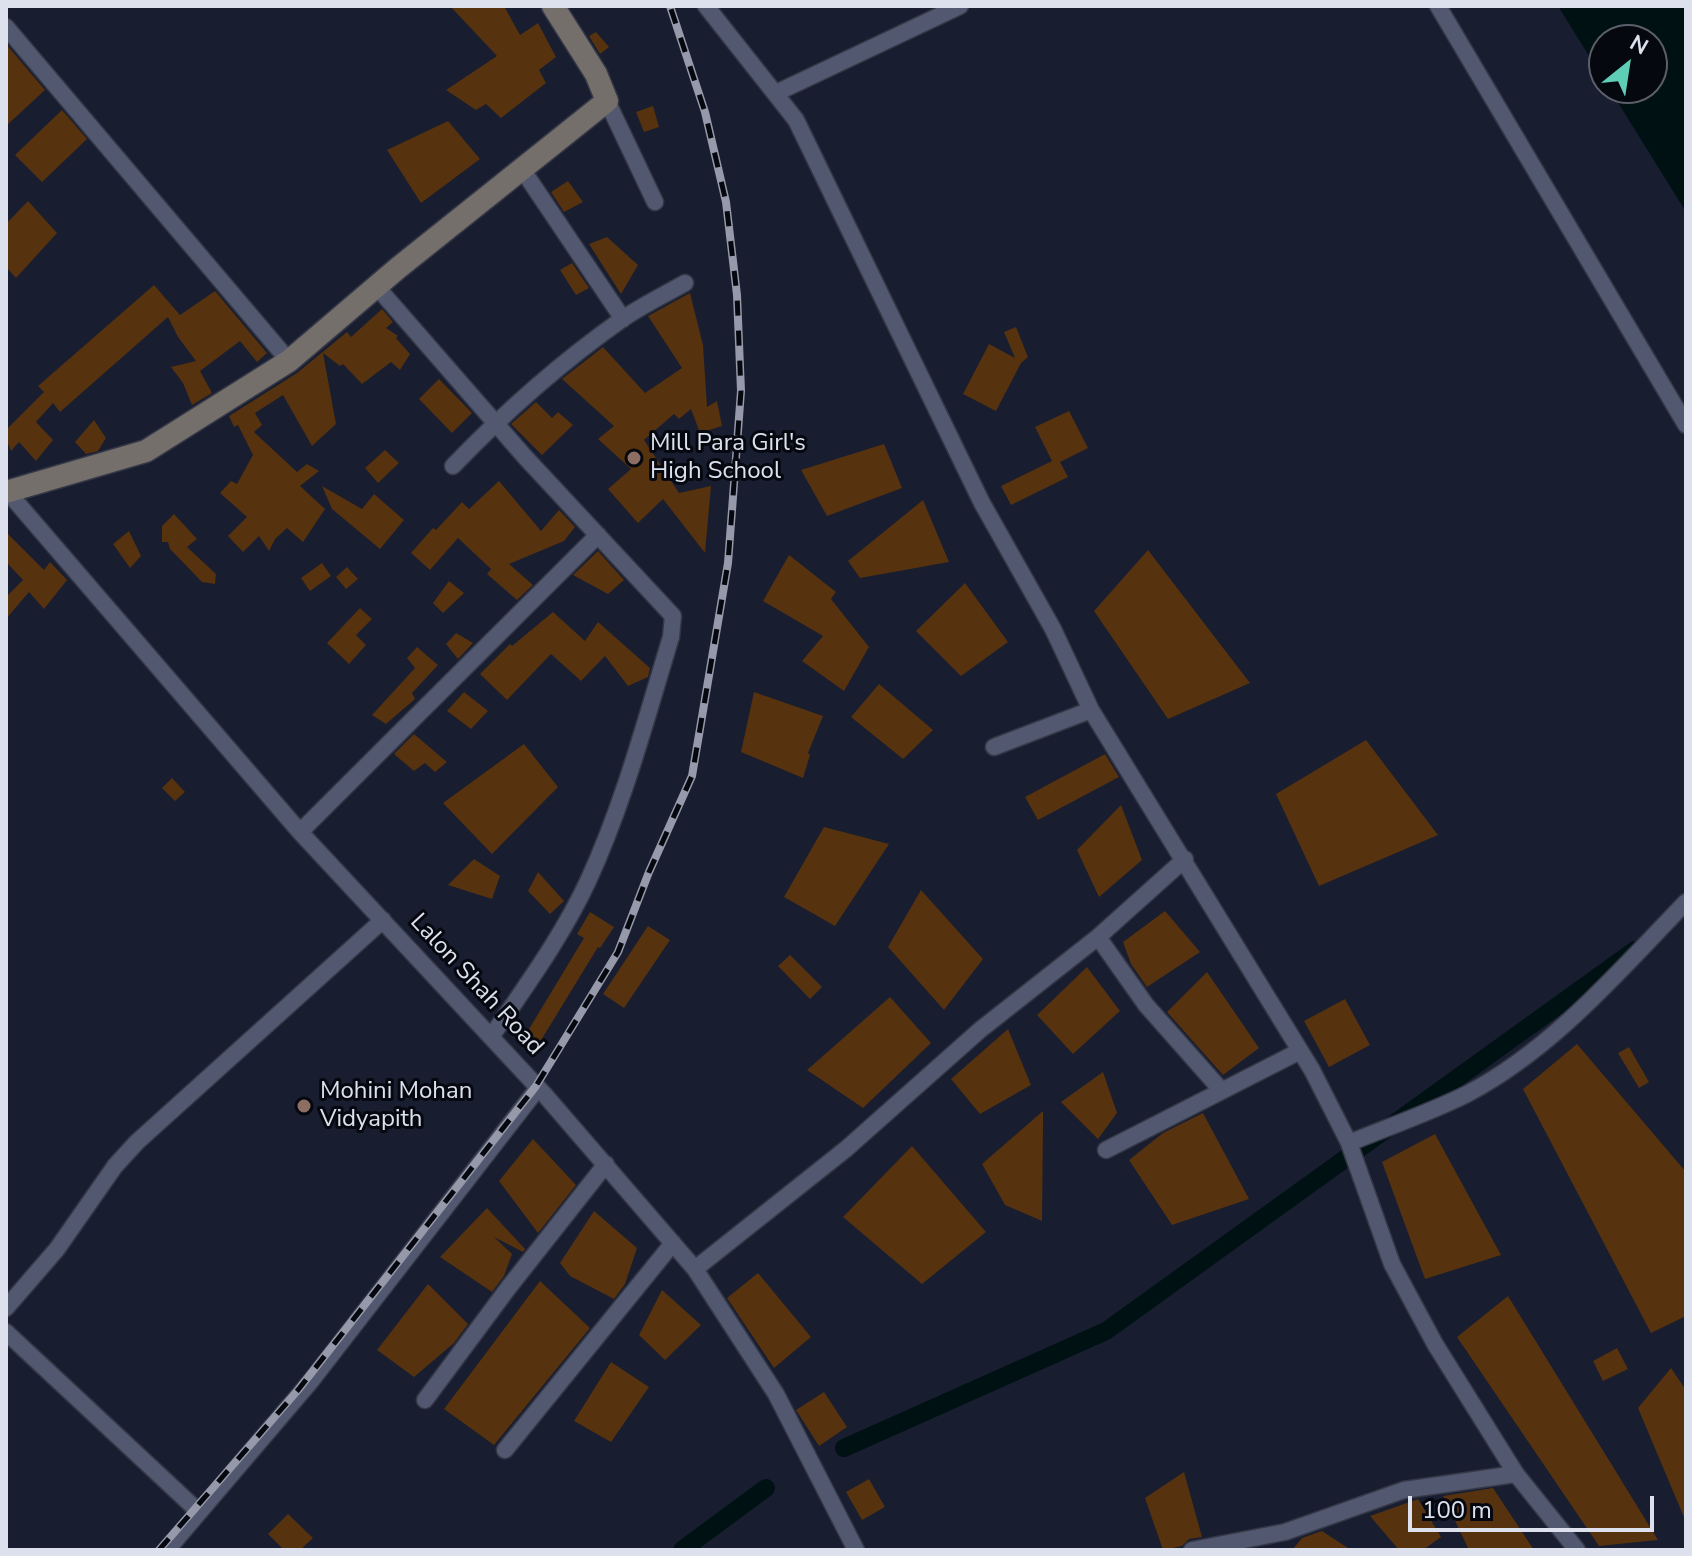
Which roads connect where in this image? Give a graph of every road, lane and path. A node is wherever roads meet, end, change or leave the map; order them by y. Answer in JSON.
{"nodes":[{"id":1,"x":553,"y":6,"type":"edge"},
{"id":2,"x":706,"y":6,"type":"edge"},
{"id":3,"x":960,"y":6,"type":"edge"},
{"id":4,"x":1438,"y":6,"type":"edge"},
{"id":5,"x":6,"y":27,"type":"edge"},
{"id":6,"x":776,"y":93,"type":"junction"},
{"id":7,"x":607,"y":101,"type":"junction"},
{"id":8,"x":522,"y":169,"type":"junction"},
{"id":9,"x":655,"y":202,"type":"dead end"},
{"id":10,"x":685,"y":283,"type":"dead end"},
{"id":11,"x":377,"y":287,"type":"junction"},
{"id":12,"x":623,"y":319,"type":"junction"},
{"id":13,"x":289,"y":361,"type":"junction"},
{"id":14,"x":496,"y":422,"type":"junction"},
{"id":15,"x":1686,"y":425,"type":"edge"},
{"id":16,"x":453,"y":466,"type":"dead end"},
{"id":17,"x":7,"y":491,"type":"edge"},
{"id":18,"x":598,"y":535,"type":"junction"},
{"id":19,"x":1091,"y":710,"type":"junction"},
{"id":20,"x":994,"y":747,"type":"dead end"},
{"id":21,"x":300,"y":832,"type":"junction"},
{"id":22,"x":1185,"y":859,"type":"junction"},
{"id":23,"x":1686,"y":902,"type":"edge"},
{"id":24,"x":383,"y":920,"type":"junction"},
{"id":25,"x":1098,"y":937,"type":"junction"},
{"id":26,"x":491,"y":1037,"type":"junction"},
{"id":27,"x":1300,"y":1051,"type":"junction"},
{"id":28,"x":538,"y":1088,"type":"junction"},
{"id":29,"x":1222,"y":1091,"type":"junction"},
{"id":30,"x":1349,"y":1143,"type":"junction"},
{"id":31,"x":1106,"y":1150,"type":"dead end"},
{"id":32,"x":606,"y":1164,"type":"junction"},
{"id":33,"x":673,"y":1243,"type":"junction"},
{"id":34,"x":695,"y":1269,"type":"junction"},
{"id":35,"x":6,"y":1308,"type":"edge"},
{"id":36,"x":6,"y":1332,"type":"edge"},
{"id":37,"x":425,"y":1400,"type":"dead end"},
{"id":38,"x":505,"y":1450,"type":"dead end"},
{"id":39,"x":1516,"y":1474,"type":"junction"},
{"id":40,"x":199,"y":1512,"type":"junction"},
{"id":41,"x":167,"y":1550,"type":"edge"},
{"id":42,"x":856,"y":1550,"type":"edge"},
{"id":43,"x":1192,"y":1550,"type":"edge"},
{"id":44,"x":1577,"y":1550,"type":"edge"}],
"edges":[{"from":1,"to":7,"type":"street"},
{"from":2,"to":6,"type":"street"},
{"from":3,"to":6,"type":"street"},
{"from":4,"to":15,"type":"street"},
{"from":5,"to":13,"type":"street"},
{"from":6,"to":19,"type":"street"},
{"from":7,"to":8,"type":"street"},
{"from":7,"to":9,"type":"street"},
{"from":8,"to":11,"type":"street"},
{"from":8,"to":12,"type":"street"},
{"from":10,"to":12,"type":"street"},
{"from":11,"to":13,"type":"street"},
{"from":11,"to":14,"type":"street"},
{"from":12,"to":14,"type":"street"},
{"from":13,"to":17,"type":"street"},
{"from":14,"to":16,"type":"street"},
{"from":14,"to":18,"type":"street"},
{"from":17,"to":21,"type":"street","name":"Lalon Shah Road"},
{"from":18,"to":21,"type":"street"},
{"from":18,"to":26,"type":"street"},
{"from":19,"to":20,"type":"street"},
{"from":19,"to":22,"type":"street"},
{"from":21,"to":24,"type":"street","name":"Lalon Shah Road"},
{"from":22,"to":25,"type":"street"},
{"from":22,"to":27,"type":"street"},
{"from":23,"to":30,"type":"street"},
{"from":24,"to":26,"type":"street","name":"Lalon Shah Road"},
{"from":24,"to":35,"type":"street"},
{"from":25,"to":29,"type":"street"},
{"from":25,"to":34,"type":"street"},
{"from":26,"to":28,"type":"street","name":"Lalon Shah Road"},
{"from":27,"to":29,"type":"street"},
{"from":27,"to":30,"type":"street"},
{"from":28,"to":32,"type":"street","name":"Lalon Shah Road"},
{"from":28,"to":40,"type":"street"},
{"from":29,"to":31,"type":"street"},
{"from":30,"to":39,"type":"street"},
{"from":32,"to":33,"type":"street","name":"Lalon Shah Road"},
{"from":32,"to":37,"type":"street"},
{"from":33,"to":34,"type":"street","name":"Lalon Shah Road"},
{"from":33,"to":38,"type":"street"},
{"from":34,"to":42,"type":"street","name":"Lalon Shah Road"},
{"from":36,"to":40,"type":"street"},
{"from":39,"to":43,"type":"street"},
{"from":39,"to":44,"type":"street"},
{"from":40,"to":41,"type":"street"}]}
